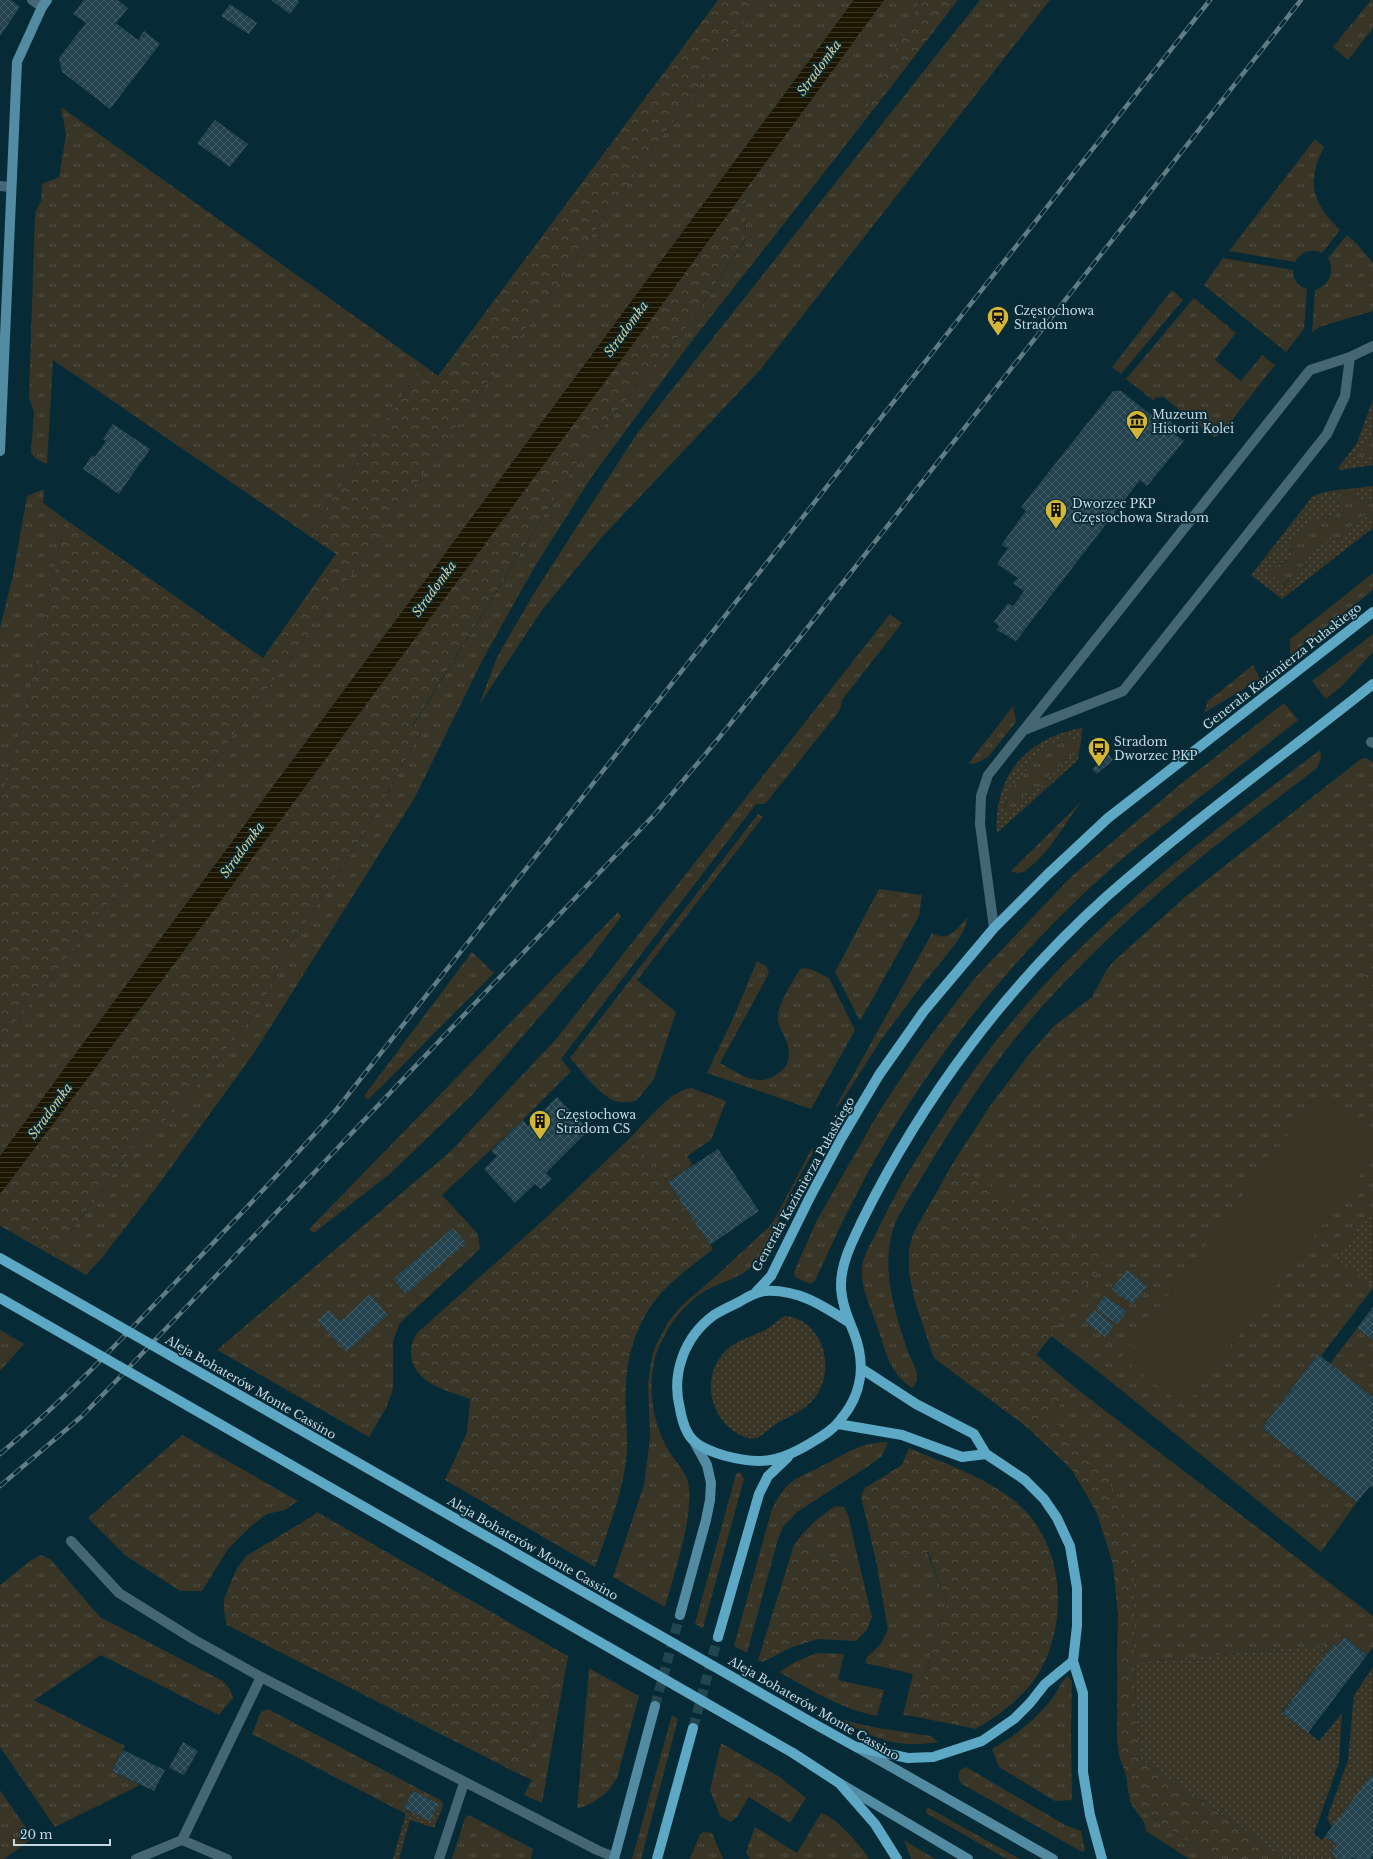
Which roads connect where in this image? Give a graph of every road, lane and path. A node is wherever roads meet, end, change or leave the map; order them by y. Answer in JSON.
{"nodes":[{"id":1,"x":32,"y":0,"type":"edge"},
{"id":2,"x":44,"y":4,"type":"edge"},
{"id":3,"x":0,"y":186,"type":"edge"},
{"id":4,"x":11,"y":187,"type":"junction"},
{"id":5,"x":8,"y":247,"type":"junction"},
{"id":6,"x":0,"y":262,"type":"edge"},
{"id":7,"x":1373,"y":346,"type":"edge"},
{"id":8,"x":1350,"y":357,"type":"junction"},
{"id":9,"x":1,"y":432,"type":"edge"},
{"id":10,"x":0,"y":450,"type":"edge"},
{"id":11,"x":1373,"y":612,"type":"edge"},
{"id":12,"x":1373,"y":684,"type":"edge"},
{"id":13,"x":1023,"y":730,"type":"junction"},
{"id":14,"x":994,"y":928,"type":"junction"},
{"id":15,"x":0,"y":1258,"type":"edge"},
{"id":16,"x":756,"y":1292,"type":"junction"},
{"id":17,"x":0,"y":1298,"type":"edge"},
{"id":18,"x":850,"y":1323,"type":"junction"},
{"id":19,"x":862,"y":1369,"type":"junction"},
{"id":20,"x":838,"y":1424,"type":"junction"},
{"id":21,"x":695,"y":1443,"type":"junction"},
{"id":22,"x":986,"y":1454,"type":"junction"},
{"id":23,"x":788,"y":1457,"type":"junction"},
{"id":24,"x":71,"y":1541,"type":"dead end"},
{"id":25,"x":680,"y":1615,"type":"tunnel mouth"},
{"id":26,"x":718,"y":1637,"type":"tunnel mouth"},
{"id":27,"x":1073,"y":1662,"type":"junction"},
{"id":28,"x":261,"y":1677,"type":"junction"},
{"id":29,"x":655,"y":1706,"type":"tunnel mouth"},
{"id":30,"x":693,"y":1728,"type":"tunnel mouth"},
{"id":31,"x":856,"y":1748,"type":"junction"},
{"id":32,"x":464,"y":1783,"type":"junction"},
{"id":33,"x":839,"y":1783,"type":"junction"},
{"id":34,"x":182,"y":1840,"type":"junction"},
{"id":35,"x":658,"y":1856,"type":"edge"},
{"id":36,"x":614,"y":1858,"type":"edge"},
{"id":37,"x":136,"y":1859,"type":"edge"},
{"id":38,"x":227,"y":1859,"type":"edge"},
{"id":39,"x":439,"y":1859,"type":"edge"},
{"id":40,"x":897,"y":1859,"type":"edge"},
{"id":41,"x":968,"y":1859,"type":"edge"},
{"id":42,"x":1052,"y":1859,"type":"edge"},
{"id":43,"x":1102,"y":1859,"type":"edge"}],
"edges":[{"from":1,"to":2,"type":"street"},
{"from":2,"to":4,"type":"street"},
{"from":3,"to":4,"type":"street"},
{"from":4,"to":5,"type":"street"},
{"from":5,"to":6,"type":"street"},
{"from":5,"to":9,"type":"street"},
{"from":7,"to":8,"type":"street"},
{"from":8,"to":13,"type":"street"},
{"from":8,"to":13,"type":"street"},
{"from":9,"to":10,"type":"street"},
{"from":11,"to":14,"type":"main road","name":"Generała Kazimierza Pułaskiego"},
{"from":12,"to":18,"type":"main road"},
{"from":13,"to":14,"type":"street"},
{"from":14,"to":16,"type":"main road","name":"Generała Kazimierza Pułaskiego"},
{"from":15,"to":31,"type":"main road","name":"Aleja Bohaterów Monte Cassino","bridge":true},
{"from":16,"to":18,"type":"main road"},
{"from":16,"to":21,"type":"main road"},
{"from":17,"to":33,"type":"main road","bridge":true},
{"from":18,"to":19,"type":"main road"},
{"from":19,"to":20,"type":"main road"},
{"from":19,"to":22,"type":"main road"},
{"from":20,"to":22,"type":"main road"},
{"from":20,"to":23,"type":"main road"},
{"from":21,"to":23,"type":"main road"},
{"from":21,"to":25,"type":"street"},
{"from":22,"to":27,"type":"main road"},
{"from":23,"to":26,"type":"main road"},
{"from":24,"to":28,"type":"street"},
{"from":27,"to":31,"type":"main road"},
{"from":27,"to":43,"type":"main road"},
{"from":28,"to":32,"type":"street"},
{"from":28,"to":34,"type":"street"},
{"from":29,"to":36,"type":"street"},
{"from":30,"to":35,"type":"main road"},
{"from":31,"to":42,"type":"street","name":"Aleja Bohaterów Monte Cassino"},
{"from":32,"to":36,"type":"street"},
{"from":32,"to":39,"type":"street"},
{"from":33,"to":40,"type":"main road"},
{"from":33,"to":41,"type":"street"},
{"from":34,"to":37,"type":"street"},
{"from":34,"to":38,"type":"street"}]}
